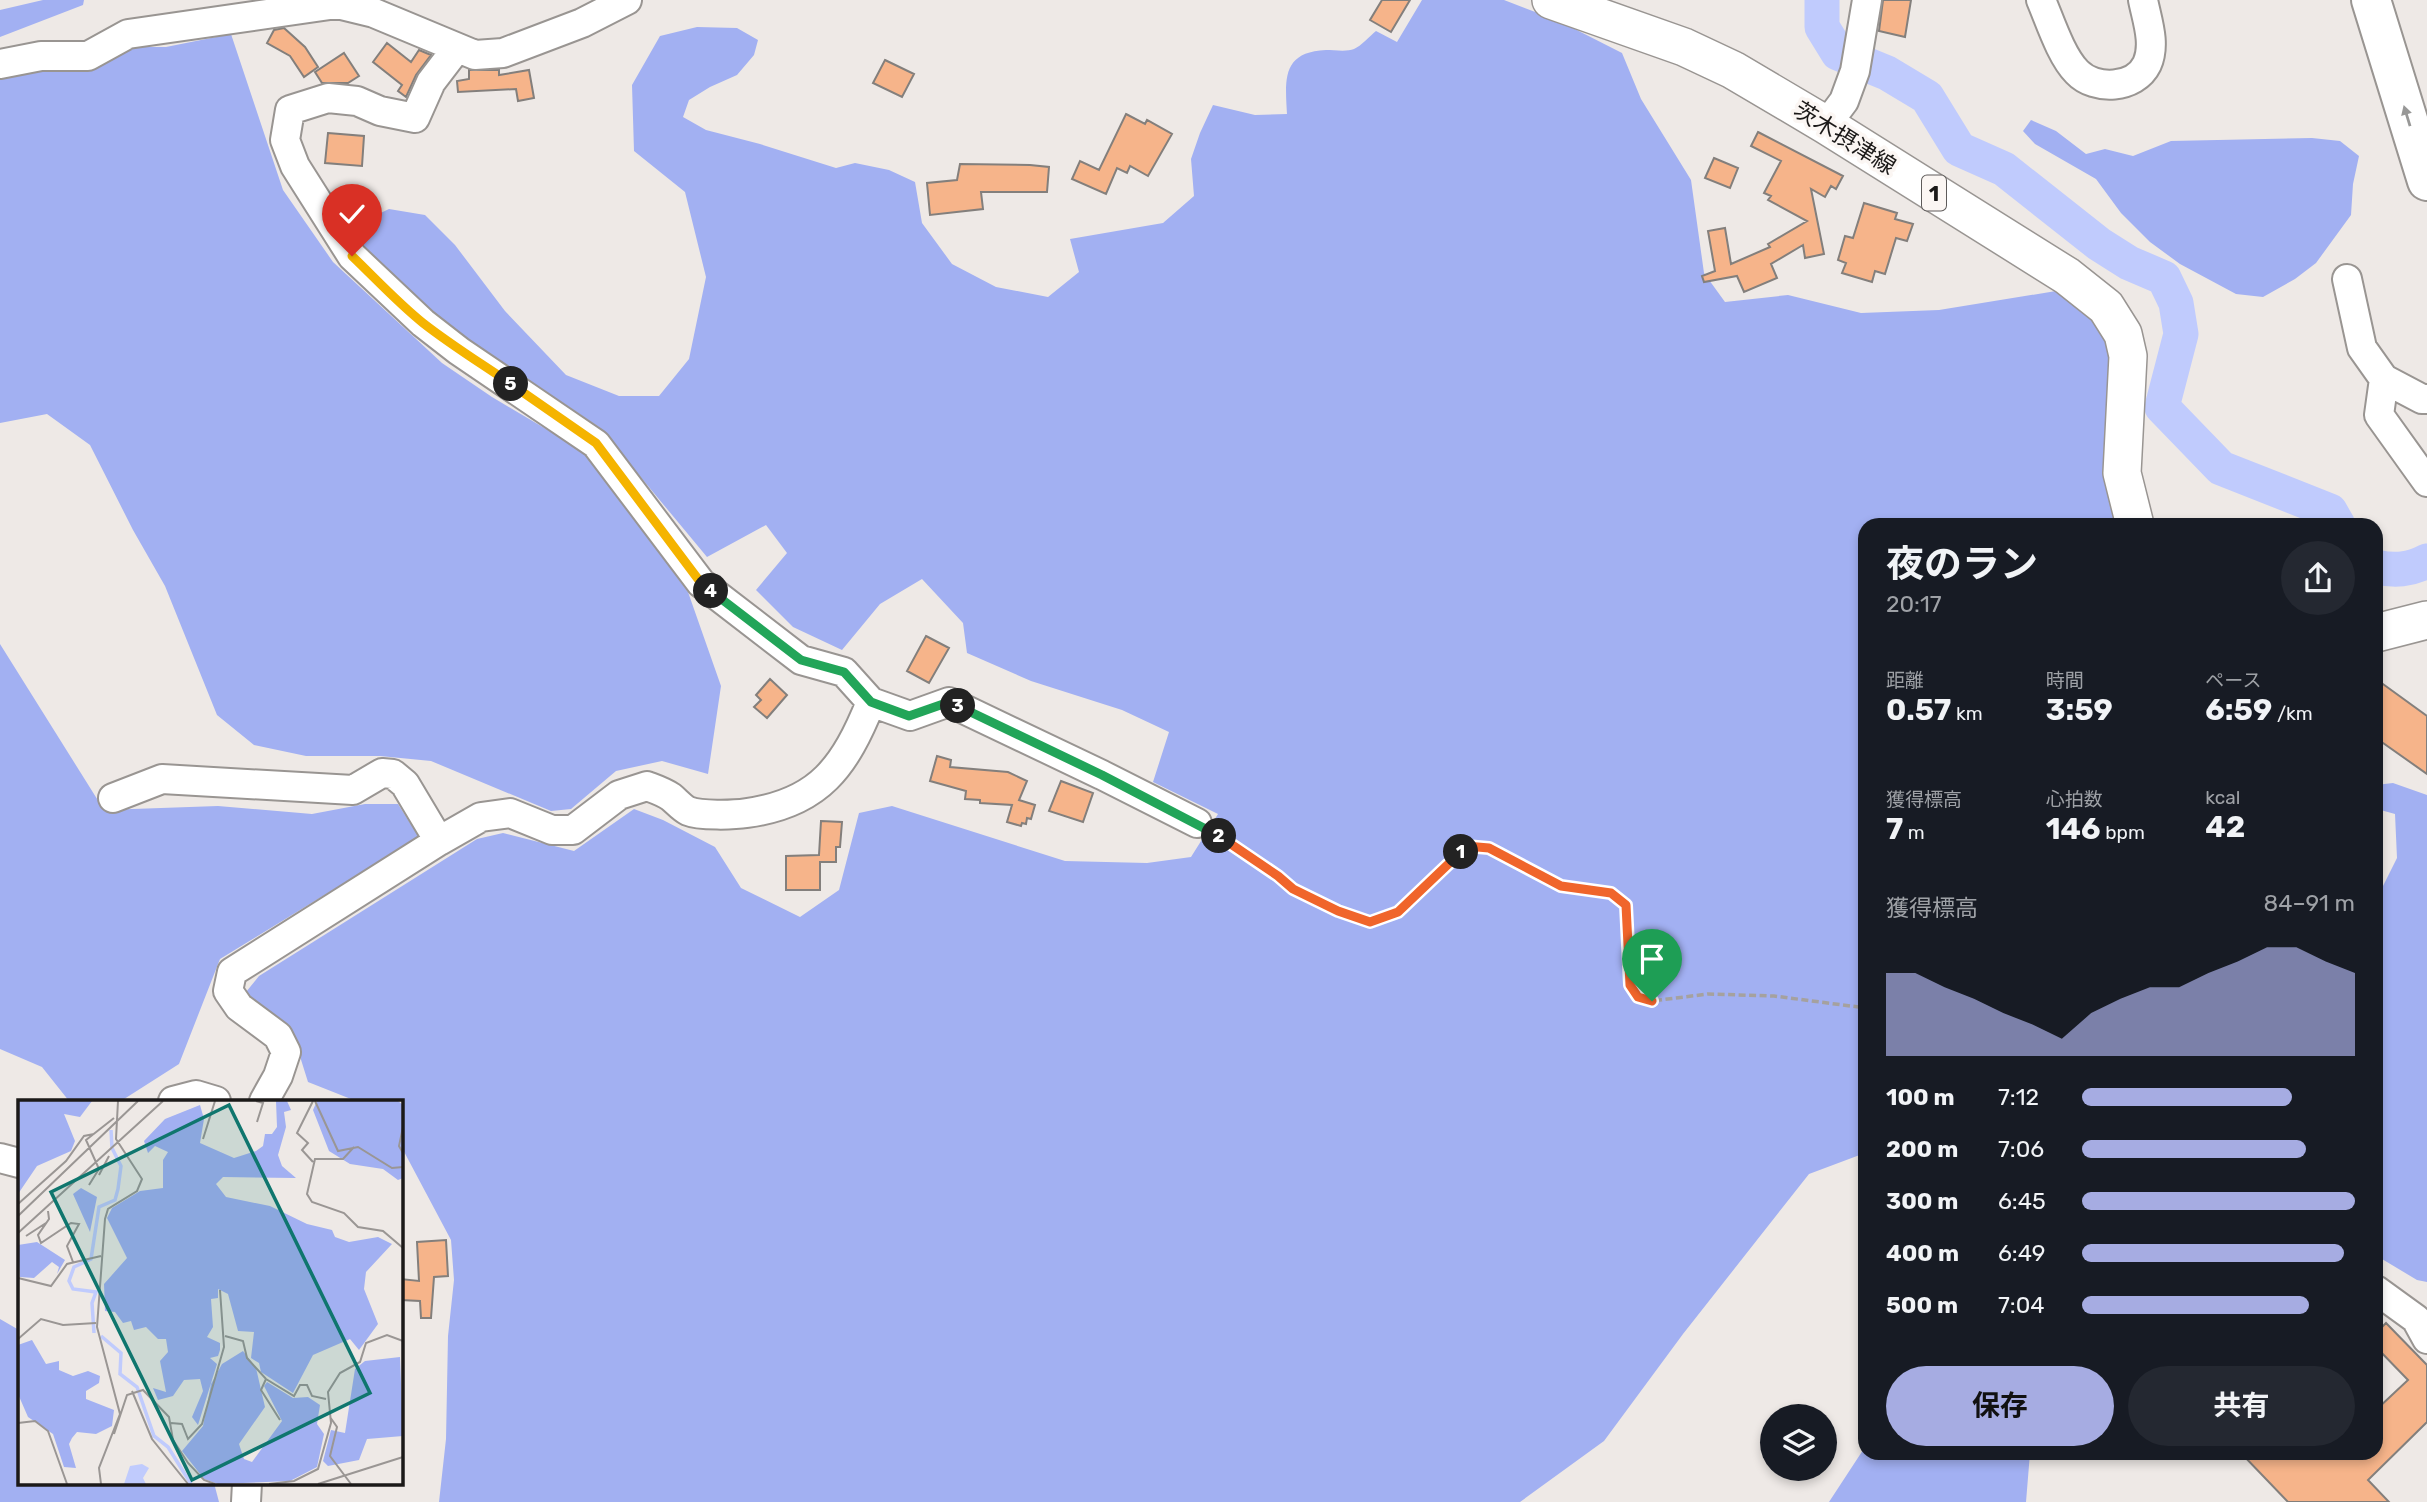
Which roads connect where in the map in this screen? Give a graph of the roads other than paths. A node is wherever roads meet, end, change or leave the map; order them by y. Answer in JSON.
{"nodes":[{"id":1,"x":627,"y":0,"type":"edge"},
{"id":2,"x":1551,"y":0,"type":"edge"},
{"id":3,"x":1867,"y":0,"type":"edge"},
{"id":4,"x":2041,"y":0,"type":"edge"},
{"id":5,"x":2143,"y":0,"type":"edge"},
{"id":6,"x":2371,"y":0,"type":"edge"},
{"id":7,"x":457,"y":48,"type":"junction"},
{"id":8,"x":0,"y":64,"type":"edge"},
{"id":9,"x":1826,"y":125,"type":"junction"},
{"id":10,"x":2427,"y":181,"type":"edge"},
{"id":11,"x":2347,"y":279,"type":"dead end"},
{"id":12,"x":2384,"y":379,"type":"junction"},
{"id":13,"x":2427,"y":399,"type":"edge"},
{"id":14,"x":2427,"y":482,"type":"edge"},
{"id":15,"x":2133,"y":518,"type":"edge"},
{"id":16,"x":2427,"y":620,"type":"edge"},
{"id":17,"x":2383,"y":631,"type":"edge"},
{"id":18,"x":871,"y":702,"type":"junction"},
{"id":19,"x":113,"y":798,"type":"dead end"},
{"id":20,"x":1197,"y":823,"type":"road end"},
{"id":21,"x":439,"y":841,"type":"junction"},
{"id":22,"x":177,"y":1100,"type":"edge"},
{"id":23,"x":213,"y":1100,"type":"edge"},
{"id":24,"x":265,"y":1100,"type":"edge"},
{"id":25,"x":0,"y":1158,"type":"edge"},
{"id":26,"x":18,"y":1163,"type":"edge"},
{"id":27,"x":2383,"y":1295,"type":"edge"},
{"id":28,"x":2427,"y":1339,"type":"edge"},
{"id":29,"x":247,"y":1484,"type":"edge"},
{"id":30,"x":246,"y":1502,"type":"edge"}],
"edges":[{"from":1,"to":7,"type":"street"},
{"from":2,"to":9,"type":"main road","name":"茨木摂津線","number":"1"},
{"from":3,"to":9,"type":"street"},
{"from":4,"to":5,"type":"street"},
{"from":10,"to":6,"type":"highway","one_way":true},
{"from":7,"to":8,"type":"street"},
{"from":7,"to":18,"type":"street"},
{"from":9,"to":15,"type":"main road","name":"茨木摂津線","number":"1"},
{"from":11,"to":12,"type":"street"},
{"from":12,"to":13,"type":"street"},
{"from":12,"to":14,"type":"street"},
{"from":16,"to":17,"type":"main road"},
{"from":18,"to":20,"type":"street"},
{"from":18,"to":21,"type":"street"},
{"from":19,"to":21,"type":"street"},
{"from":21,"to":24,"type":"street"},
{"from":22,"to":23,"type":"street"},
{"from":25,"to":26,"type":"street"},
{"from":27,"to":28,"type":"street"},
{"from":29,"to":30,"type":"street"}]}
